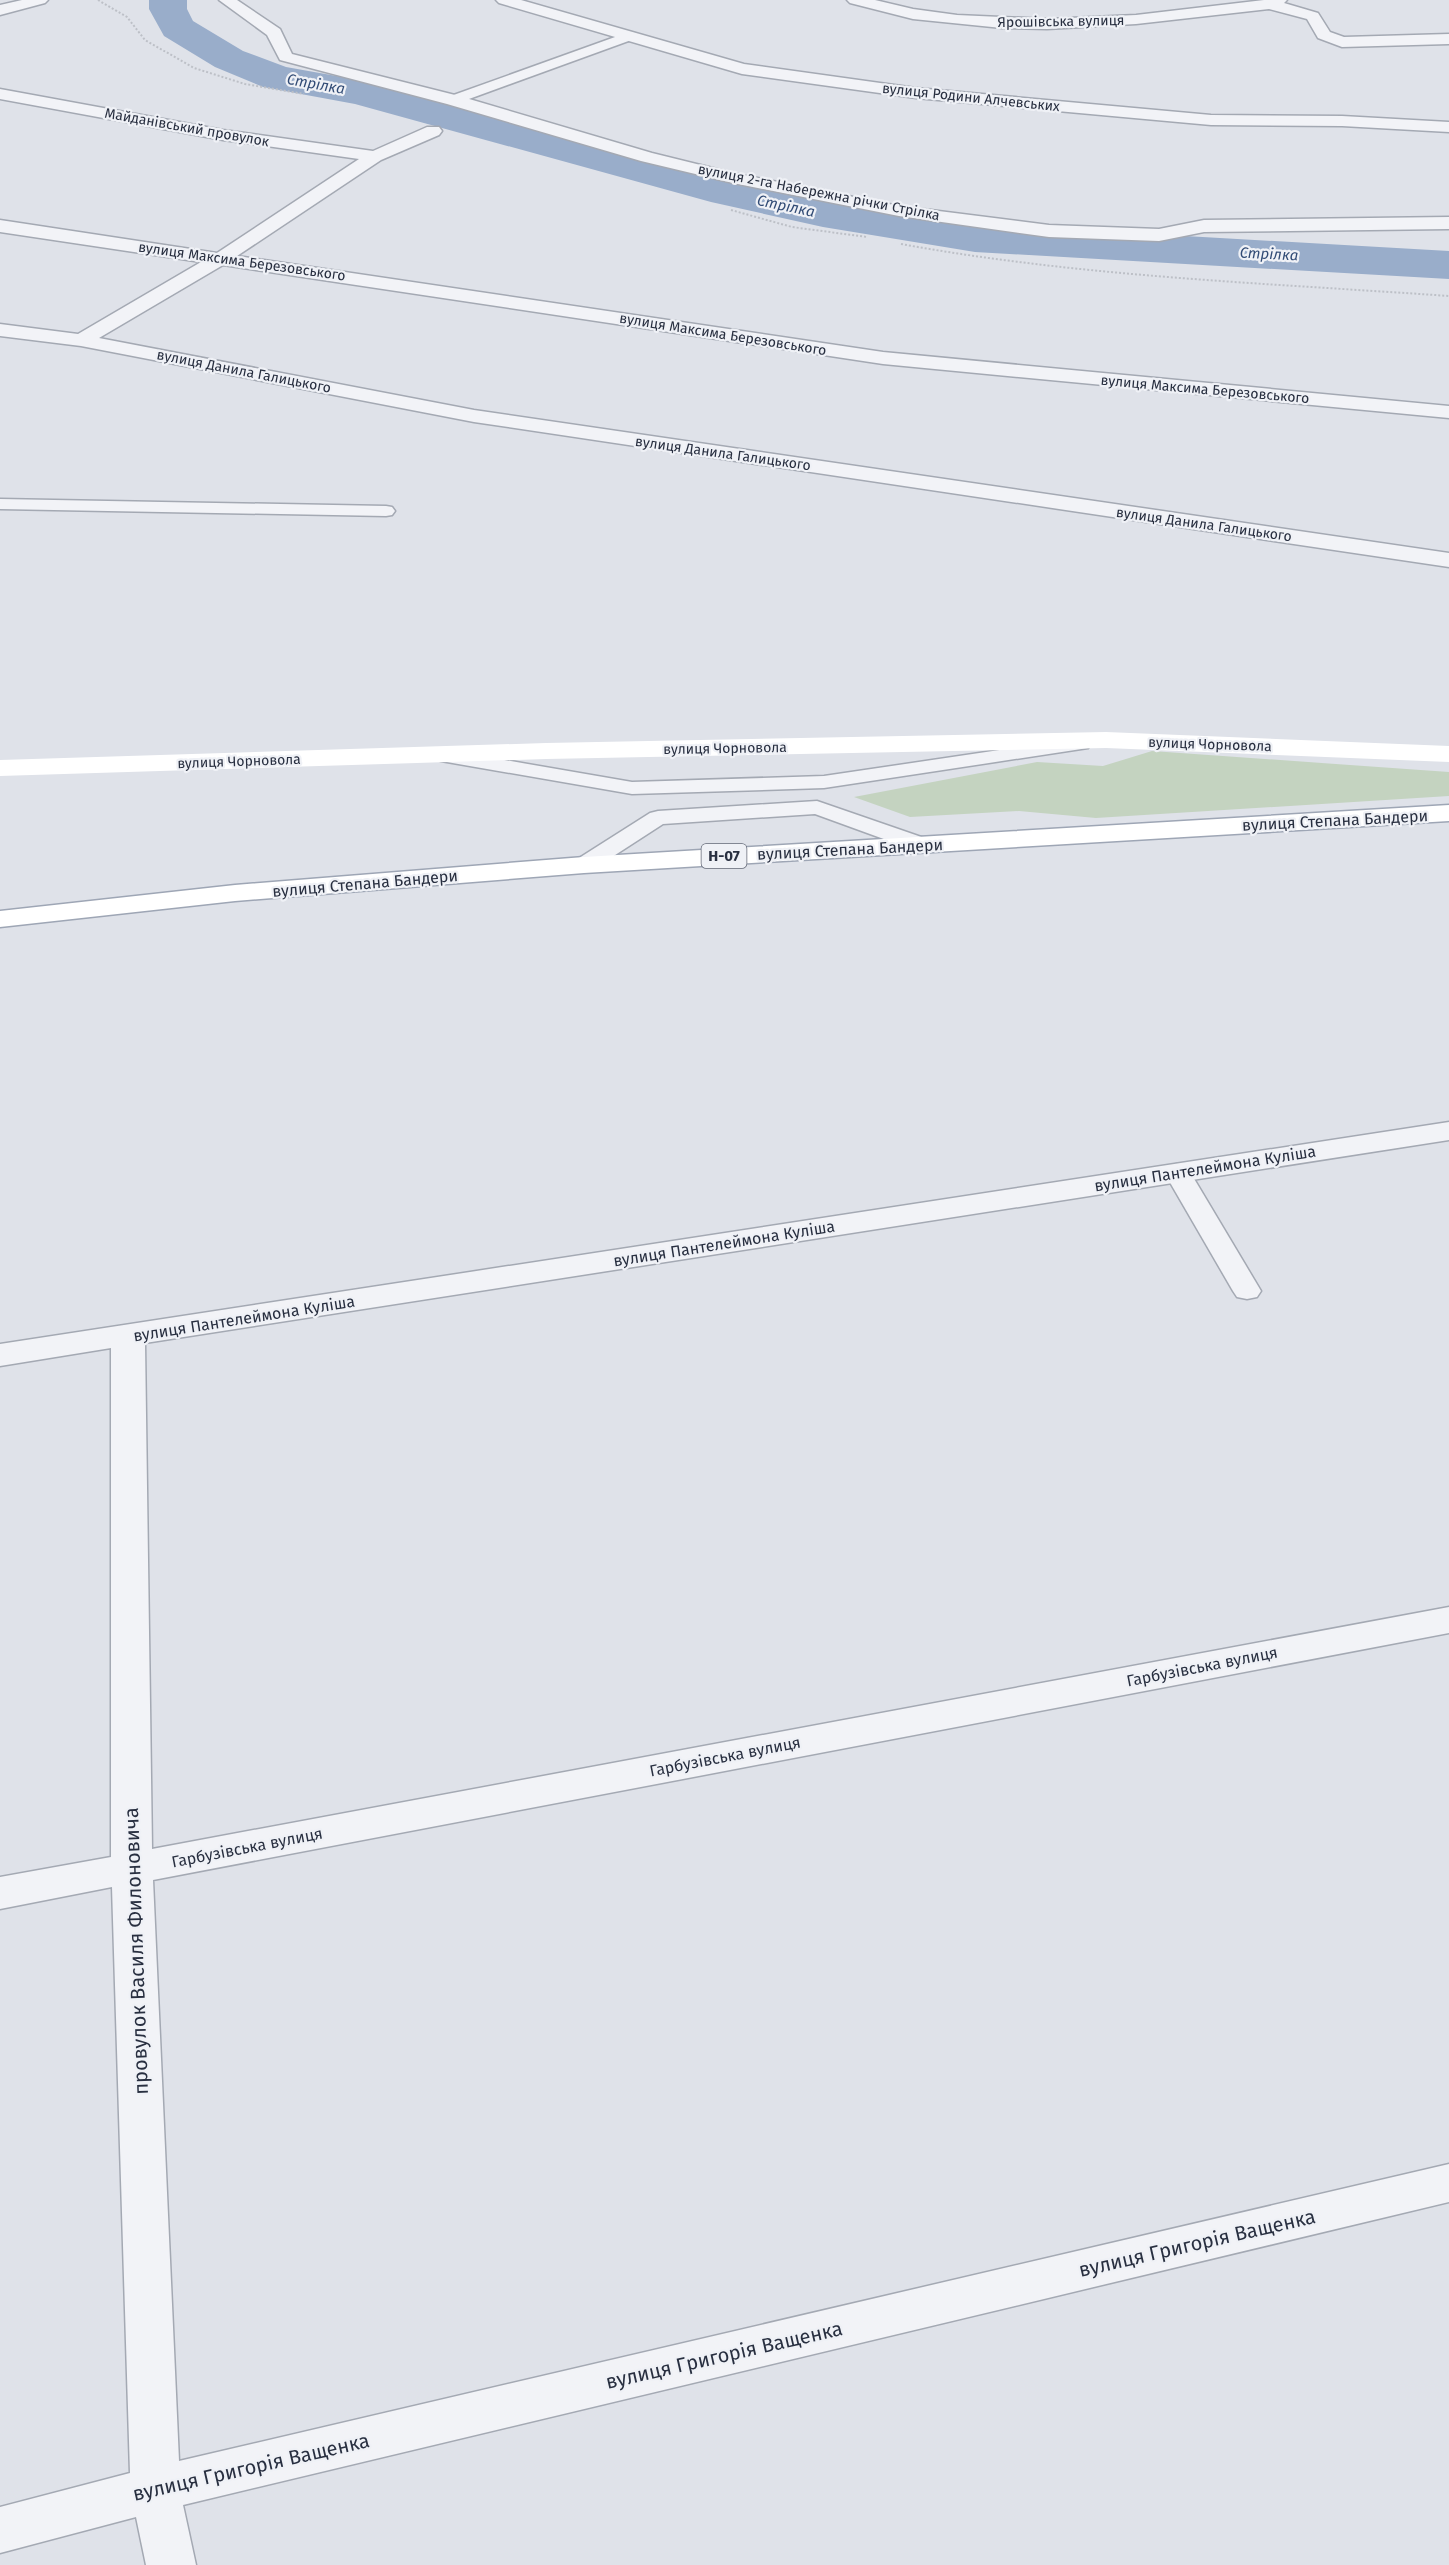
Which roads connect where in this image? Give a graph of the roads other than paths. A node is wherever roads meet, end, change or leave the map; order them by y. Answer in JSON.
{"nodes":[{"id":1,"x":40,"y":0,"type":"edge"},
{"id":2,"x":227,"y":0,"type":"edge"},
{"id":3,"x":504,"y":0,"type":"edge"},
{"id":4,"x":855,"y":0,"type":"edge"},
{"id":5,"x":1274,"y":2,"type":"edge"},
{"id":6,"x":0,"y":10,"type":"edge"},
{"id":7,"x":629,"y":36,"type":"junction"},
{"id":8,"x":1449,"y":39,"type":"edge"},
{"id":9,"x":0,"y":94,"type":"edge"},
{"id":10,"x":453,"y":100,"type":"junction"},
{"id":11,"x":1449,"y":127,"type":"edge"},
{"id":12,"x":433,"y":131,"type":"dead end"},
{"id":13,"x":375,"y":156,"type":"junction"},
{"id":14,"x":1449,"y":223,"type":"edge"},
{"id":15,"x":0,"y":226,"type":"edge"},
{"id":16,"x":223,"y":257,"type":"junction"},
{"id":17,"x":0,"y":330,"type":"edge"},
{"id":18,"x":81,"y":339,"type":"junction"},
{"id":19,"x":1449,"y":412,"type":"edge"},
{"id":20,"x":0,"y":504,"type":"edge"},
{"id":21,"x":386,"y":511,"type":"dead end"},
{"id":22,"x":1449,"y":560,"type":"edge"},
{"id":23,"x":1106,"y":740,"type":"junction"},
{"id":24,"x":436,"y":754,"type":"junction"},
{"id":25,"x":1449,"y":754,"type":"edge"},
{"id":26,"x":0,"y":768,"type":"edge"},
{"id":27,"x":1449,"y":813,"type":"edge"},
{"id":28,"x":922,"y":845,"type":"junction"},
{"id":29,"x":584,"y":865,"type":"junction"},
{"id":30,"x":0,"y":920,"type":"edge"},
{"id":31,"x":1449,"y":1131,"type":"edge"},
{"id":32,"x":1177,"y":1172,"type":"junction"},
{"id":33,"x":1248,"y":1291,"type":"dead end"},
{"id":34,"x":128,"y":1336,"type":"junction"},
{"id":35,"x":0,"y":1355,"type":"edge"},
{"id":36,"x":1449,"y":1620,"type":"edge"},
{"id":37,"x":132,"y":1868,"type":"junction"},
{"id":38,"x":0,"y":1893,"type":"edge"},
{"id":39,"x":1449,"y":2183,"type":"edge"},
{"id":40,"x":155,"y":2489,"type":"junction"},
{"id":41,"x":0,"y":2530,"type":"edge"},
{"id":42,"x":171,"y":2565,"type":"edge"}],
"edges":[{"from":1,"to":6,"type":"street"},
{"from":2,"to":10,"type":"street","name":"вулиця 2-га Набережна річки Стрілка"},
{"from":3,"to":7,"type":"street","name":"вулиця Родини Алчевських"},
{"from":4,"to":5,"type":"street","name":"Ярошівська вулиця"},
{"from":5,"to":8,"type":"street","name":"Ярошівська вулиця"},
{"from":7,"to":10,"type":"lane"},
{"from":7,"to":11,"type":"street","name":"вулиця Родини Алчевських"},
{"from":9,"to":13,"type":"street","name":"Майданівський провулок"},
{"from":10,"to":14,"type":"street","name":"вулиця 2-га Набережна річки Стрілка"},
{"from":12,"to":13,"type":"street"},
{"from":13,"to":16,"type":"street"},
{"from":15,"to":16,"type":"street","name":"вулиця Максима Березовського"},
{"from":16,"to":18,"type":"street"},
{"from":16,"to":19,"type":"street","name":"вулиця Максима Березовського"},
{"from":17,"to":18,"type":"street","name":"вулиця Данила Галицького"},
{"from":18,"to":22,"type":"street","name":"вулиця Данила Галицького"},
{"from":20,"to":21,"type":"lane"},
{"from":23,"to":24,"type":"main road","name":"вулиця Чорновола"},
{"from":23,"to":24,"type":"lane"},
{"from":23,"to":25,"type":"main road","name":"вулиця Чорновола"},
{"from":24,"to":26,"type":"main road","name":"вулиця Чорновола"},
{"from":27,"to":28,"type":"main road","name":"вулиця Степана Бандери","number":"Н-07"},
{"from":28,"to":29,"type":"main road","name":"вулиця Степана Бандери","number":"Н-07"},
{"from":28,"to":29,"type":"lane"},
{"from":29,"to":30,"type":"main road","name":"вулиця Степана Бандери","number":"Н-07"},
{"from":31,"to":32,"type":"street","name":"вулиця Пантелеймона Куліша"},
{"from":32,"to":33,"type":"lane"},
{"from":32,"to":34,"type":"street","name":"вулиця Пантелеймона Куліша"},
{"from":34,"to":35,"type":"street","name":"вулиця Пантелеймона Куліша"},
{"from":34,"to":37,"type":"street","name":"провулок Василя Филоновича"},
{"from":36,"to":37,"type":"street","name":"Гарбузівська вулиця"},
{"from":37,"to":38,"type":"street","name":"Гарбузівська вулиця"},
{"from":37,"to":40,"type":"street","name":"провулок Василя Филоновича"},
{"from":39,"to":40,"type":"street","name":"вулиця Григорія Ващенка"},
{"from":40,"to":41,"type":"street","name":"вулиця Григорія Ващенка"},
{"from":40,"to":42,"type":"street","name":"провулок Василя Филоновича"}]}
